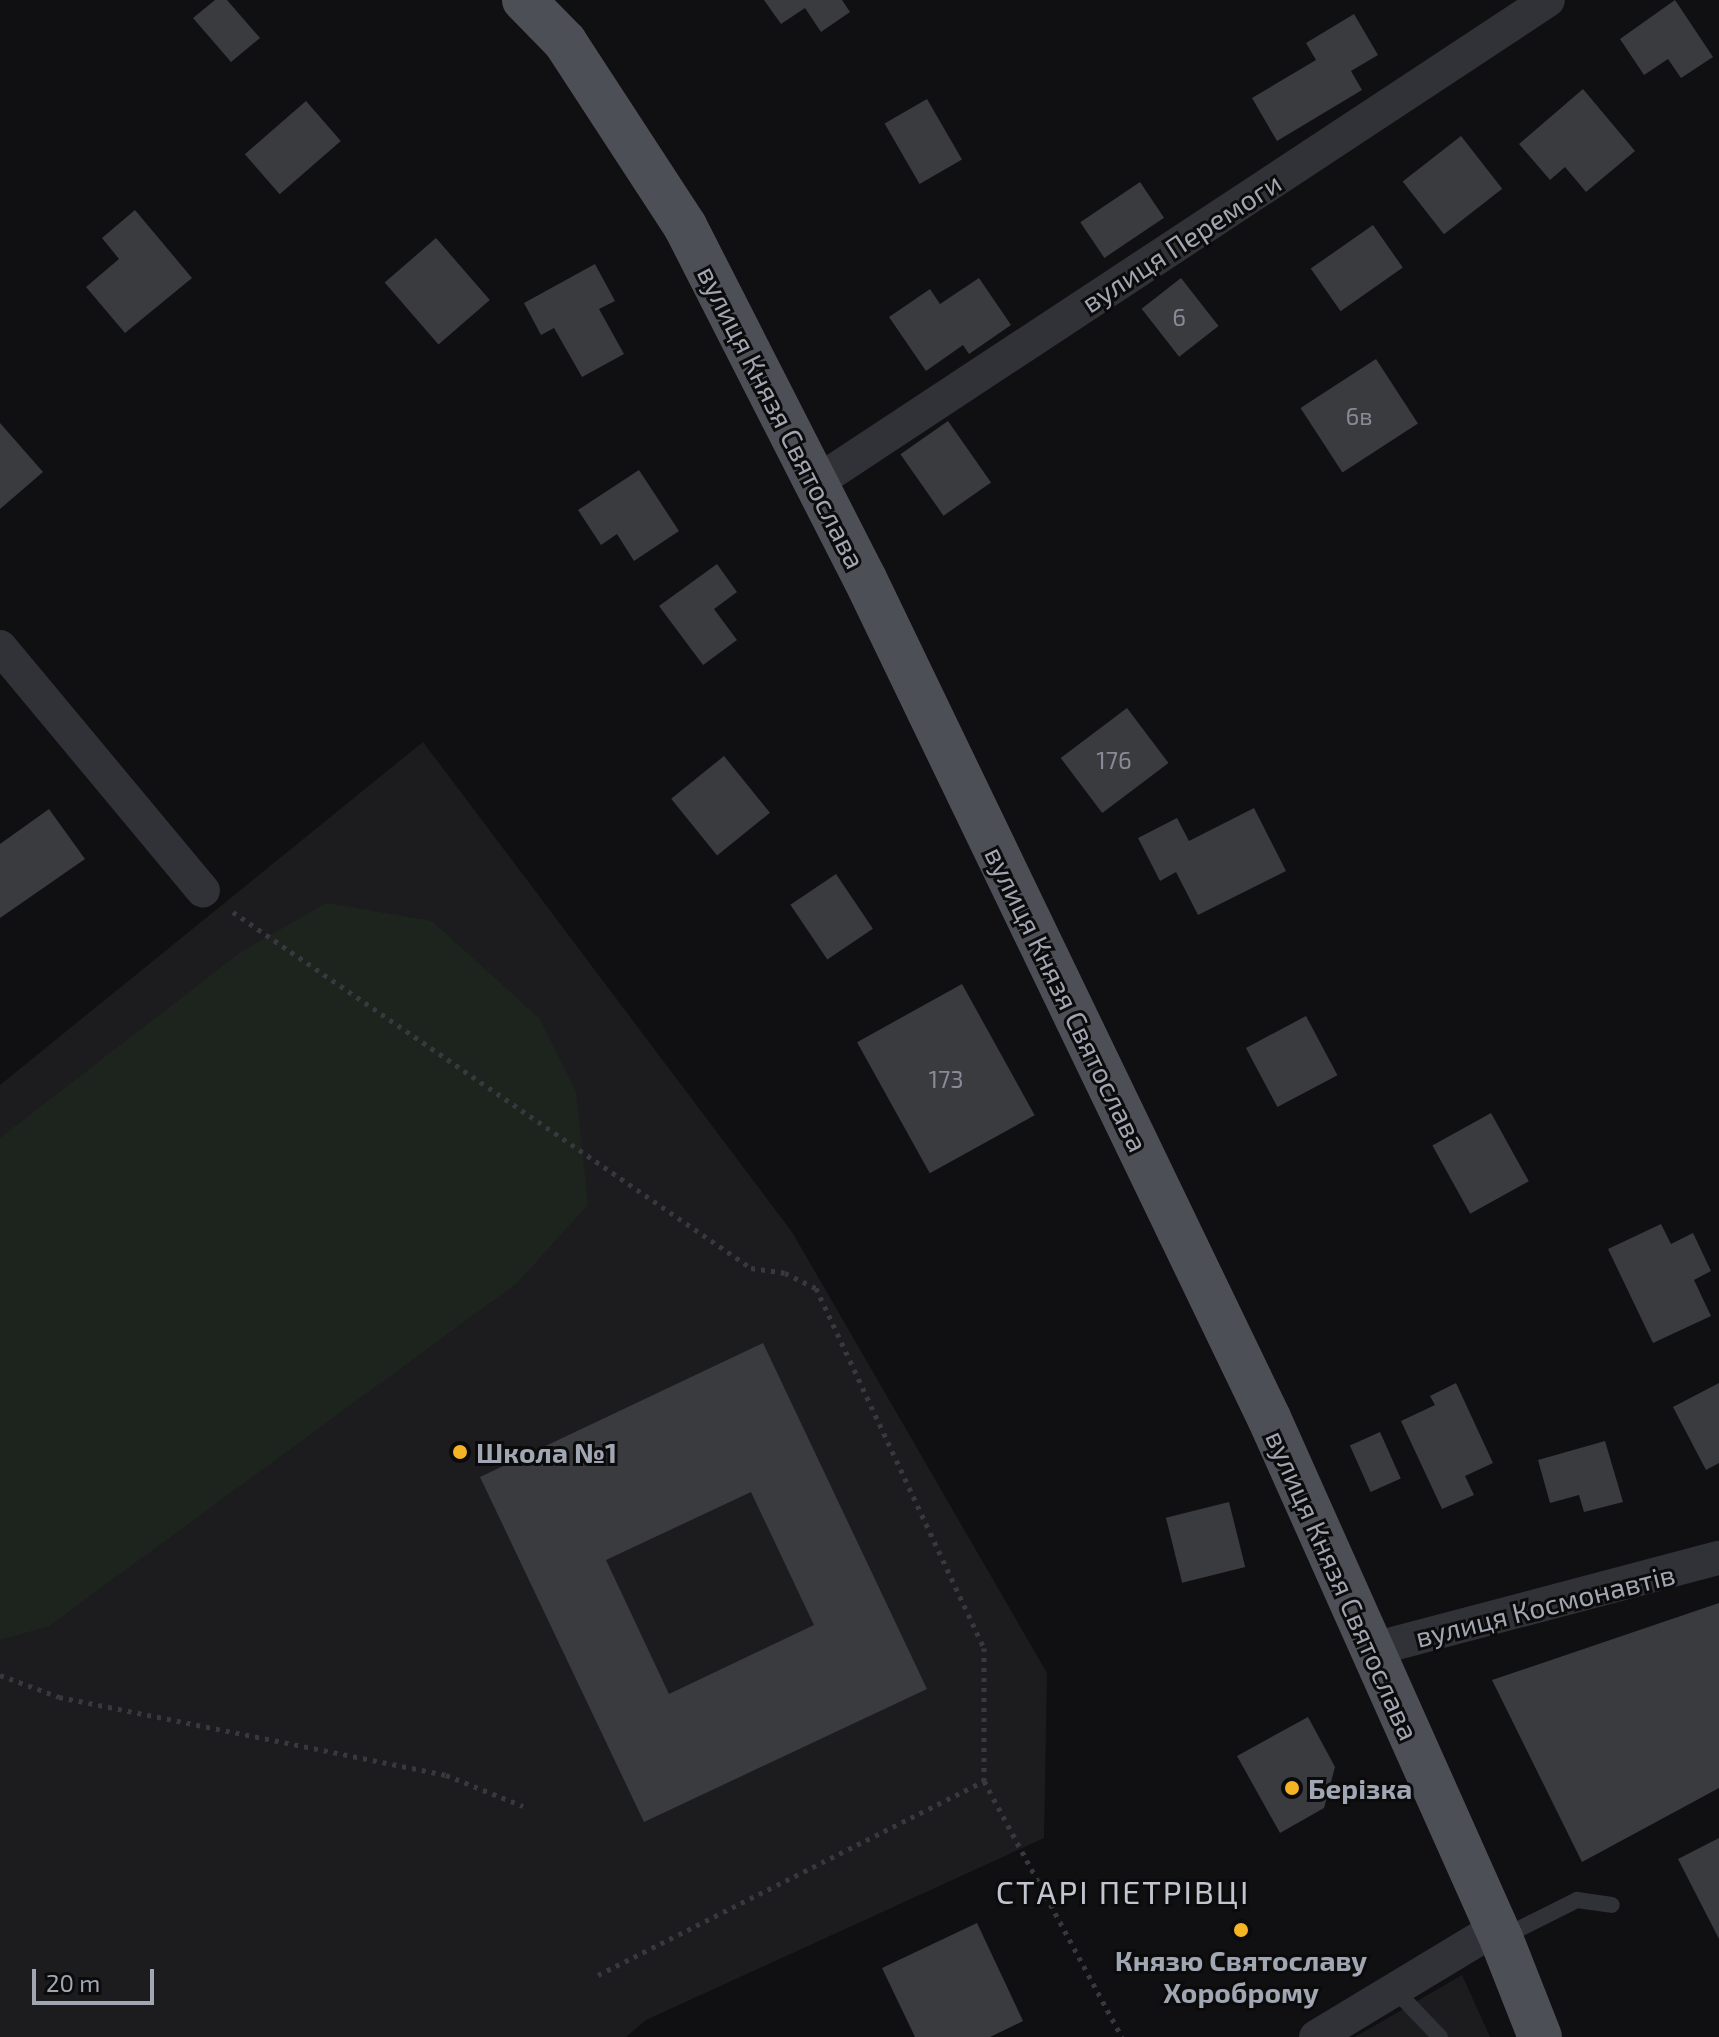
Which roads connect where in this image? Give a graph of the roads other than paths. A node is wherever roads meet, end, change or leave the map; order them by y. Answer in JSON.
{"nodes":[{"id":1,"x":524,"y":0,"type":"edge"},
{"id":2,"x":1548,"y":0,"type":"edge"},
{"id":3,"x":814,"y":484,"type":"junction"},
{"id":4,"x":0,"y":647,"type":"edge"},
{"id":5,"x":203,"y":891,"type":"road end"},
{"id":6,"x":1719,"y":1558,"type":"edge"},
{"id":7,"x":1370,"y":1650,"type":"junction"},
{"id":8,"x":1612,"y":1905,"type":"dead end"},
{"id":9,"x":1499,"y":1933,"type":"junction"},
{"id":10,"x":1395,"y":1990,"type":"junction"},
{"id":11,"x":1316,"y":2037,"type":"edge"},
{"id":12,"x":1440,"y":2037,"type":"edge"},
{"id":13,"x":1540,"y":2037,"type":"edge"}],
"edges":[{"from":1,"to":3,"type":"main road","name":"вулиця Князя Святослава"},
{"from":2,"to":3,"type":"street","name":"вулиця Перемоги"},
{"from":3,"to":7,"type":"main road","name":"вулиця Князя Святослава"},
{"from":4,"to":5,"type":"street"},
{"from":6,"to":7,"type":"street","name":"вулиця Космонавтів"},
{"from":7,"to":9,"type":"main road","name":"вулиця Князя Святослава"},
{"from":8,"to":9,"type":"lane"},
{"from":9,"to":10,"type":"street"},
{"from":9,"to":13,"type":"main road","name":"вулиця Князя Святослава"},
{"from":10,"to":11,"type":"street"},
{"from":10,"to":12,"type":"lane"}]}
